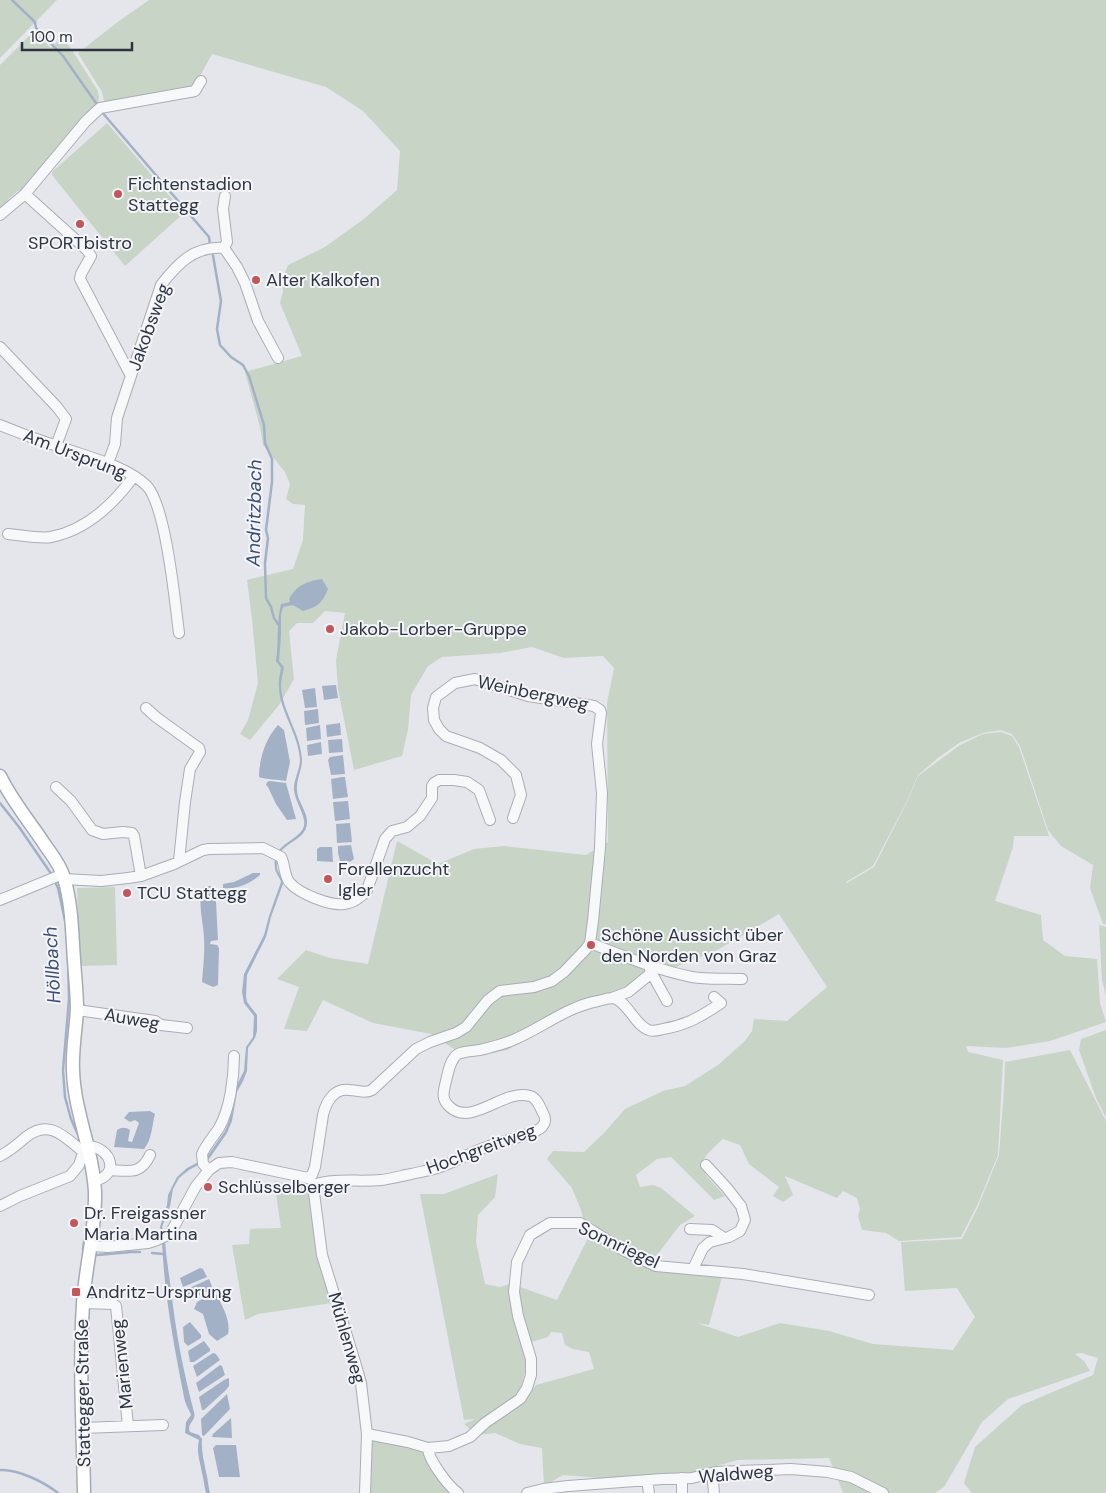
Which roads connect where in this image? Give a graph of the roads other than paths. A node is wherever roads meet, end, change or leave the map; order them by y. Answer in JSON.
{"nodes":[{"id":1,"x":201,"y":81,"type":"dead end"},
{"id":2,"x":25,"y":194,"type":"junction"},
{"id":3,"x":225,"y":196,"type":"dead end"},
{"id":4,"x":0,"y":215,"type":"edge"},
{"id":5,"x":215,"y":248,"type":"junction"},
{"id":6,"x":0,"y":347,"type":"edge"},
{"id":7,"x":278,"y":358,"type":"dead end"},
{"id":8,"x":131,"y":376,"type":"junction"},
{"id":9,"x":0,"y":426,"type":"edge"},
{"id":10,"x":56,"y":446,"type":"junction"},
{"id":11,"x":108,"y":463,"type":"junction"},
{"id":12,"x":134,"y":476,"type":"junction"},
{"id":13,"x":8,"y":534,"type":"dead end"},
{"id":14,"x":179,"y":633,"type":"dead end"},
{"id":15,"x":146,"y":708,"type":"dead end"},
{"id":16,"x":0,"y":776,"type":"edge"},
{"id":17,"x":56,"y":787,"type":"dead end"},
{"id":18,"x":513,"y":818,"type":"dead end"},
{"id":19,"x":490,"y":820,"type":"dead end"},
{"id":20,"x":179,"y":861,"type":"junction"},
{"id":21,"x":141,"y":876,"type":"junction"},
{"id":22,"x":64,"y":877,"type":"junction"},
{"id":23,"x":0,"y":900,"type":"edge"},
{"id":24,"x":590,"y":943,"type":"junction"},
{"id":25,"x":650,"y":969,"type":"junction"},
{"id":26,"x":742,"y":979,"type":"dead end"},
{"id":27,"x":714,"y":997,"type":"dead end"},
{"id":28,"x":612,"y":998,"type":"junction"},
{"id":29,"x":667,"y":1000,"type":"dead end"},
{"id":30,"x":76,"y":1010,"type":"junction"},
{"id":31,"x":187,"y":1028,"type":"dead end"},
{"id":32,"x":234,"y":1056,"type":"dead end"},
{"id":33,"x":89,"y":1148,"type":"junction"},
{"id":34,"x":150,"y":1155,"type":"dead end"},
{"id":35,"x":0,"y":1156,"type":"edge"},
{"id":36,"x":204,"y":1164,"type":"junction"},
{"id":37,"x":706,"y":1165,"type":"dead end"},
{"id":38,"x":110,"y":1170,"type":"junction"},
{"id":39,"x":94,"y":1181,"type":"junction"},
{"id":40,"x":311,"y":1182,"type":"junction"},
{"id":41,"x":0,"y":1206,"type":"edge"},
{"id":42,"x":690,"y":1229,"type":"dead end"},
{"id":43,"x":724,"y":1238,"type":"junction"},
{"id":44,"x":91,"y":1246,"type":"junction"},
{"id":45,"x":693,"y":1268,"type":"junction"},
{"id":46,"x":868,"y":1295,"type":"dead end"},
{"id":47,"x":83,"y":1303,"type":"junction"},
{"id":48,"x":128,"y":1426,"type":"junction"},
{"id":49,"x":162,"y":1426,"type":"dead end"},
{"id":50,"x":82,"y":1428,"type":"junction"},
{"id":51,"x":367,"y":1434,"type":"junction"},
{"id":52,"x":428,"y":1448,"type":"junction"},
{"id":53,"x":716,"y":1472,"type":"junction"},
{"id":54,"x":682,"y":1478,"type":"junction"},
{"id":55,"x":648,"y":1480,"type":"junction"},
{"id":56,"x":570,"y":1489,"type":"edge"},
{"id":57,"x":84,"y":1493,"type":"edge"},
{"id":58,"x":365,"y":1493,"type":"edge"},
{"id":59,"x":458,"y":1493,"type":"edge"},
{"id":60,"x":527,"y":1493,"type":"edge"},
{"id":61,"x":649,"y":1493,"type":"edge"},
{"id":62,"x":682,"y":1493,"type":"edge"},
{"id":63,"x":714,"y":1493,"type":"edge"},
{"id":64,"x":883,"y":1493,"type":"edge"}],
"edges":[{"from":1,"to":2,"type":"street"},
{"from":2,"to":4,"type":"street"},
{"from":2,"to":8,"type":"street"},
{"from":3,"to":5,"type":"street"},
{"from":5,"to":7,"type":"street"},
{"from":5,"to":8,"type":"street","name":"Jakobsweg"},
{"from":6,"to":10,"type":"street"},
{"from":8,"to":11,"type":"street","name":"Jakobsweg"},
{"from":9,"to":10,"type":"street","name":"Am Ursprung"},
{"from":10,"to":11,"type":"street","name":"Am Ursprung"},
{"from":11,"to":12,"type":"street","name":"Am Ursprung"},
{"from":12,"to":13,"type":"street"},
{"from":12,"to":14,"type":"street","name":"Am Ursprung"},
{"from":15,"to":20,"type":"street"},
{"from":16,"to":22,"type":"main road","name":"Stattegger Straße"},
{"from":17,"to":21,"type":"street"},
{"from":18,"to":24,"type":"street","name":"Weinbergweg"},
{"from":19,"to":20,"type":"street"},
{"from":20,"to":21,"type":"street"},
{"from":21,"to":22,"type":"street"},
{"from":22,"to":23,"type":"street"},
{"from":22,"to":30,"type":"main road","name":"Stattegger Straße"},
{"from":24,"to":25,"type":"street"},
{"from":24,"to":40,"type":"street"},
{"from":25,"to":26,"type":"street"},
{"from":25,"to":28,"type":"street","name":"Hochgreitweg"},
{"from":25,"to":29,"type":"street"},
{"from":27,"to":28,"type":"street"},
{"from":28,"to":40,"type":"street","name":"Hochgreitweg"},
{"from":30,"to":31,"type":"street","name":"Auweg"},
{"from":30,"to":33,"type":"main road","name":"Stattegger Straße"},
{"from":32,"to":36,"type":"street"},
{"from":33,"to":35,"type":"street"},
{"from":33,"to":38,"type":"street"},
{"from":33,"to":39,"type":"main road","name":"Stattegger Straße"},
{"from":33,"to":41,"type":"street"},
{"from":34,"to":38,"type":"street"},
{"from":36,"to":40,"type":"street"},
{"from":36,"to":44,"type":"street"},
{"from":37,"to":43,"type":"street"},
{"from":38,"to":39,"type":"street"},
{"from":39,"to":44,"type":"main road","name":"Stattegger Straße"},
{"from":40,"to":51,"type":"street","name":"Mühlenweg"},
{"from":42,"to":43,"type":"street"},
{"from":43,"to":45,"type":"street"},
{"from":44,"to":47,"type":"main road","name":"Stattegger Straße"},
{"from":45,"to":46,"type":"street","name":"Sonnriegel"},
{"from":45,"to":52,"type":"street","name":"Sonnriegel"},
{"from":47,"to":48,"type":"street","name":"Marienweg"},
{"from":47,"to":50,"type":"main road","name":"Stattegger Straße"},
{"from":48,"to":49,"type":"street"},
{"from":48,"to":50,"type":"street"},
{"from":50,"to":57,"type":"main road","name":"Stattegger Straße"},
{"from":51,"to":52,"type":"street"},
{"from":51,"to":58,"type":"street","name":"Mühlenweg"},
{"from":52,"to":59,"type":"street"},
{"from":53,"to":54,"type":"street","name":"Waldweg"},
{"from":53,"to":63,"type":"street"},
{"from":53,"to":64,"type":"street","name":"Waldweg"},
{"from":54,"to":55,"type":"street","name":"Waldweg"},
{"from":54,"to":62,"type":"street"},
{"from":55,"to":56,"type":"street","name":"Waldweg"},
{"from":55,"to":61,"type":"street"},
{"from":56,"to":60,"type":"street","name":"Waldweg"}]}
